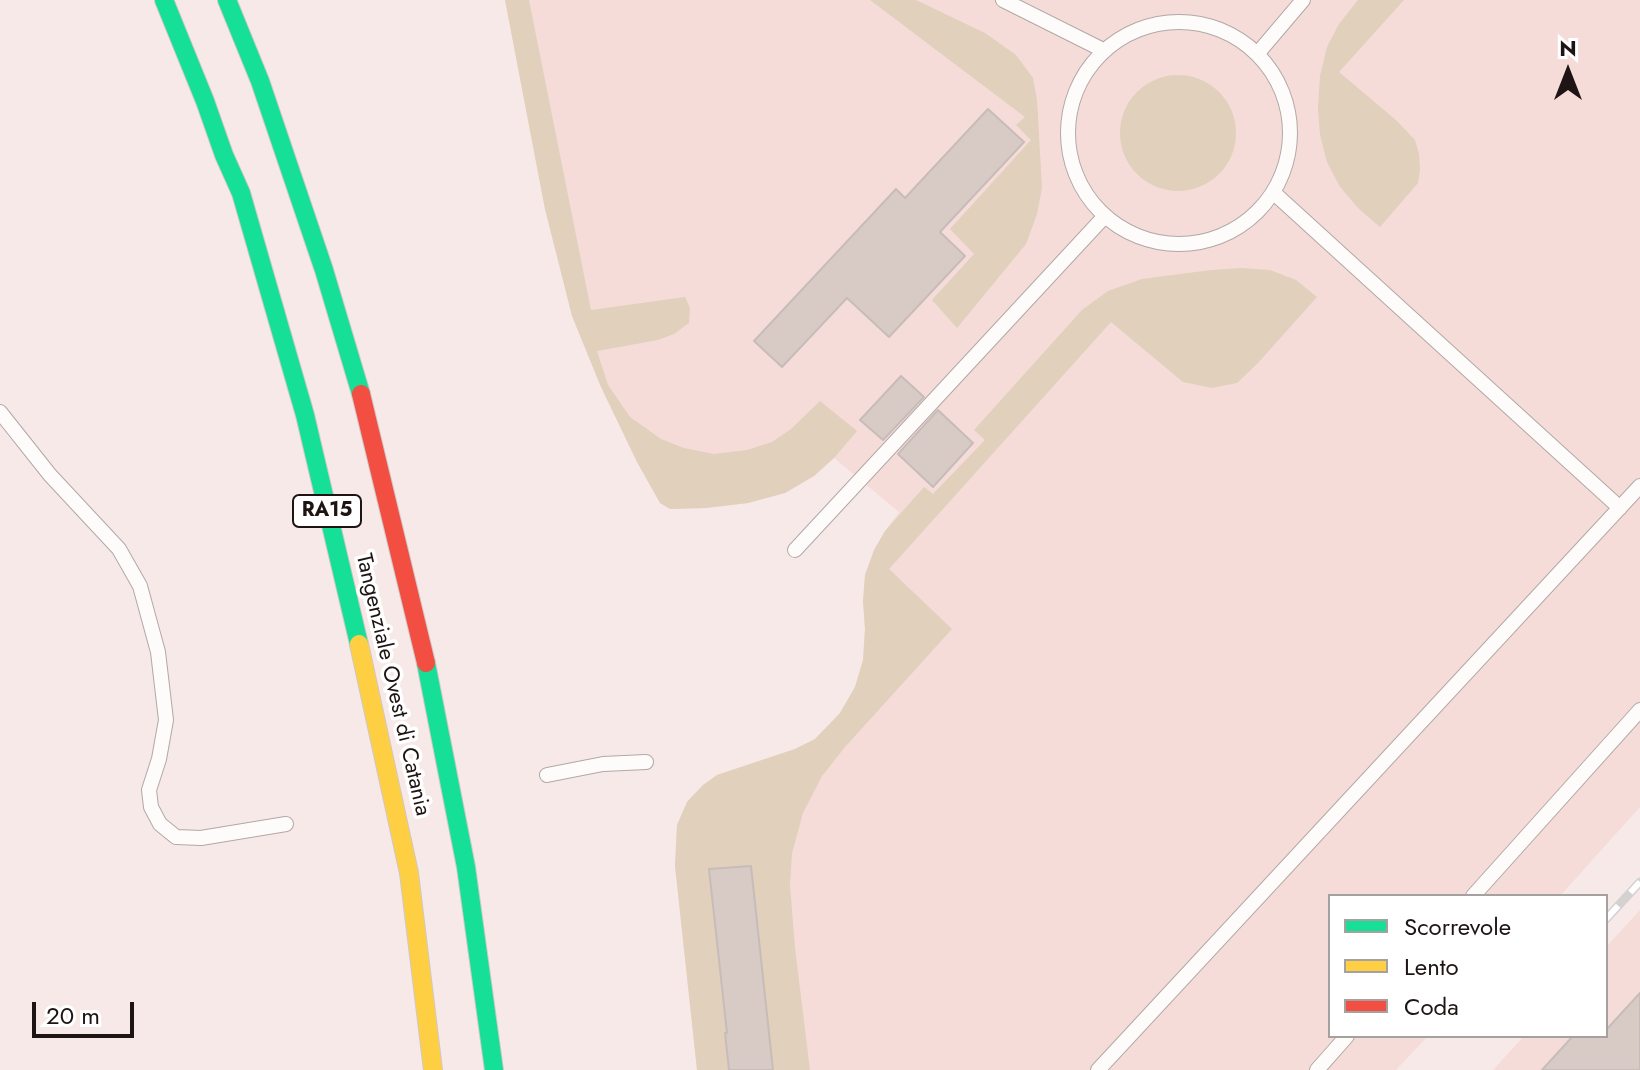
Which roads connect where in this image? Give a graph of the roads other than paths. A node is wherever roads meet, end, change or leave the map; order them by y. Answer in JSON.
{"nodes":[{"id":1,"x":164,"y":0,"type":"edge"},
{"id":2,"x":227,"y":0,"type":"edge"},
{"id":3,"x":1003,"y":0,"type":"edge"},
{"id":4,"x":1303,"y":0,"type":"edge"},
{"id":5,"x":1103,"y":50,"type":"junction"},
{"id":6,"x":1258,"y":53,"type":"junction"},
{"id":7,"x":176,"y":74,"type":"dead end"},
{"id":8,"x":224,"y":155,"type":"junction"},
{"id":9,"x":1274,"y":193,"type":"junction"},
{"id":10,"x":1104,"y":217,"type":"junction"},
{"id":11,"x":0,"y":412,"type":"edge"},
{"id":12,"x":1640,"y":486,"type":"edge"},
{"id":13,"x":1620,"y":508,"type":"junction"},
{"id":14,"x":795,"y":550,"type":"dead end"},
{"id":15,"x":1640,"y":710,"type":"edge"},
{"id":16,"x":646,"y":762,"type":"dead end"},
{"id":17,"x":547,"y":775,"type":"dead end"},
{"id":18,"x":286,"y":824,"type":"dead end"},
{"id":19,"x":1475,"y":894,"type":"edge"},
{"id":20,"x":1345,"y":1038,"type":"edge"},
{"id":21,"x":433,"y":1070,"type":"edge"},
{"id":22,"x":494,"y":1070,"type":"edge"},
{"id":23,"x":1098,"y":1070,"type":"edge"},
{"id":24,"x":1317,"y":1070,"type":"edge"}],
"edges":[{"from":1,"to":8,"type":"highway","name":"Tangenziale Ovest di Catania","number":"RA15"},
{"from":2,"to":22,"type":"highway","name":"Tangenziale Ovest di Catania","number":"RA15"},
{"from":3,"to":5,"type":"lane"},
{"from":4,"to":6,"type":"lane"},
{"from":5,"to":6,"type":"lane"},
{"from":5,"to":10,"type":"lane"},
{"from":6,"to":9,"type":"lane"},
{"from":7,"to":8,"type":"highway"},
{"from":8,"to":21,"type":"highway","name":"Tangenziale Ovest di Catania","number":"RA15"},
{"from":9,"to":10,"type":"lane"},
{"from":9,"to":13,"type":"lane"},
{"from":10,"to":14,"type":"lane"},
{"from":11,"to":18,"type":"lane"},
{"from":12,"to":13,"type":"lane"},
{"from":13,"to":23,"type":"lane"},
{"from":15,"to":19,"type":"lane"},
{"from":16,"to":17,"type":"lane"},
{"from":20,"to":24,"type":"lane"}]}
